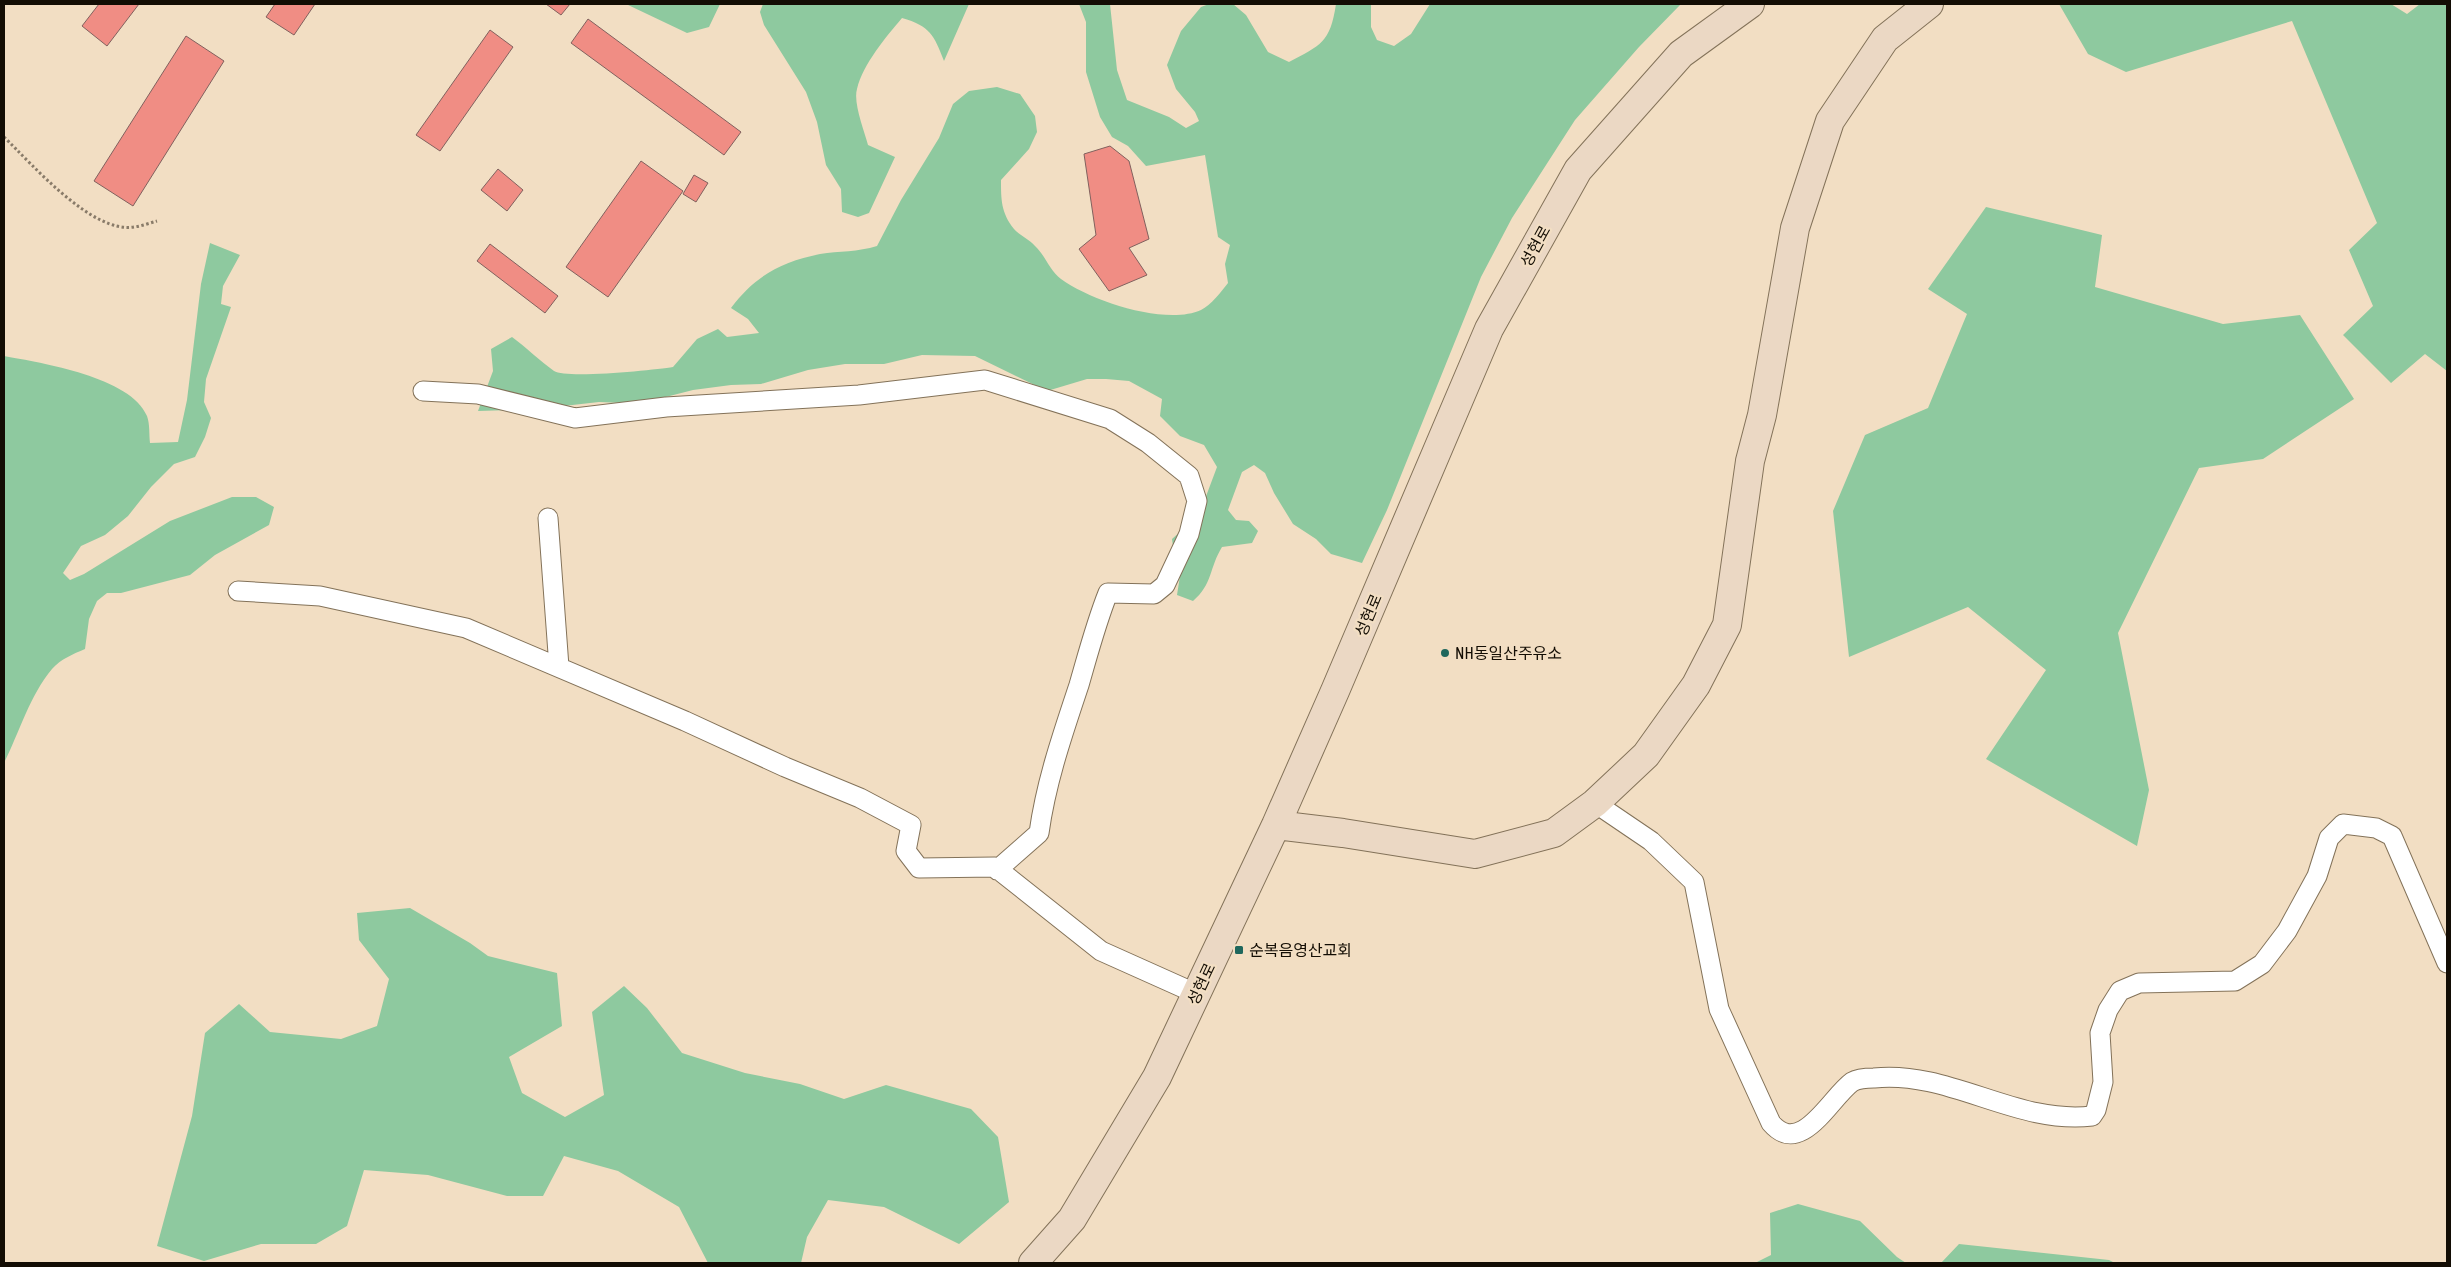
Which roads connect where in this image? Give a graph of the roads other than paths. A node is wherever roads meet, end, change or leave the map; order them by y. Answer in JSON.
{"nodes":[{"id":1,"x":1750,"y":4,"type":"edge"},
{"id":2,"x":1929,"y":4,"type":"edge"},
{"id":3,"x":423,"y":391,"type":"dead end"},
{"id":4,"x":548,"y":518,"type":"dead end"},
{"id":5,"x":238,"y":591,"type":"dead end"},
{"id":6,"x":559,"y":667,"type":"junction"},
{"id":7,"x":1595,"y":803,"type":"junction"},
{"id":8,"x":1276,"y":825,"type":"junction"},
{"id":9,"x":997,"y":870,"type":"junction"},
{"id":10,"x":2447,"y":963,"type":"edge"},
{"id":11,"x":1197,"y":994,"type":"junction"},
{"id":12,"x":1033,"y":1263,"type":"edge"}],
"edges":[{"from":1,"to":8,"type":"main road","name":"성현로"},
{"from":2,"to":7,"type":"main road"},
{"from":3,"to":9,"type":"street"},
{"from":4,"to":6,"type":"street"},
{"from":5,"to":6,"type":"street"},
{"from":6,"to":9,"type":"street"},
{"from":7,"to":8,"type":"main road"},
{"from":7,"to":10,"type":"street"},
{"from":8,"to":11,"type":"main road","name":"성현로"},
{"from":9,"to":11,"type":"street"},
{"from":11,"to":12,"type":"main road","name":"성현로"}]}
